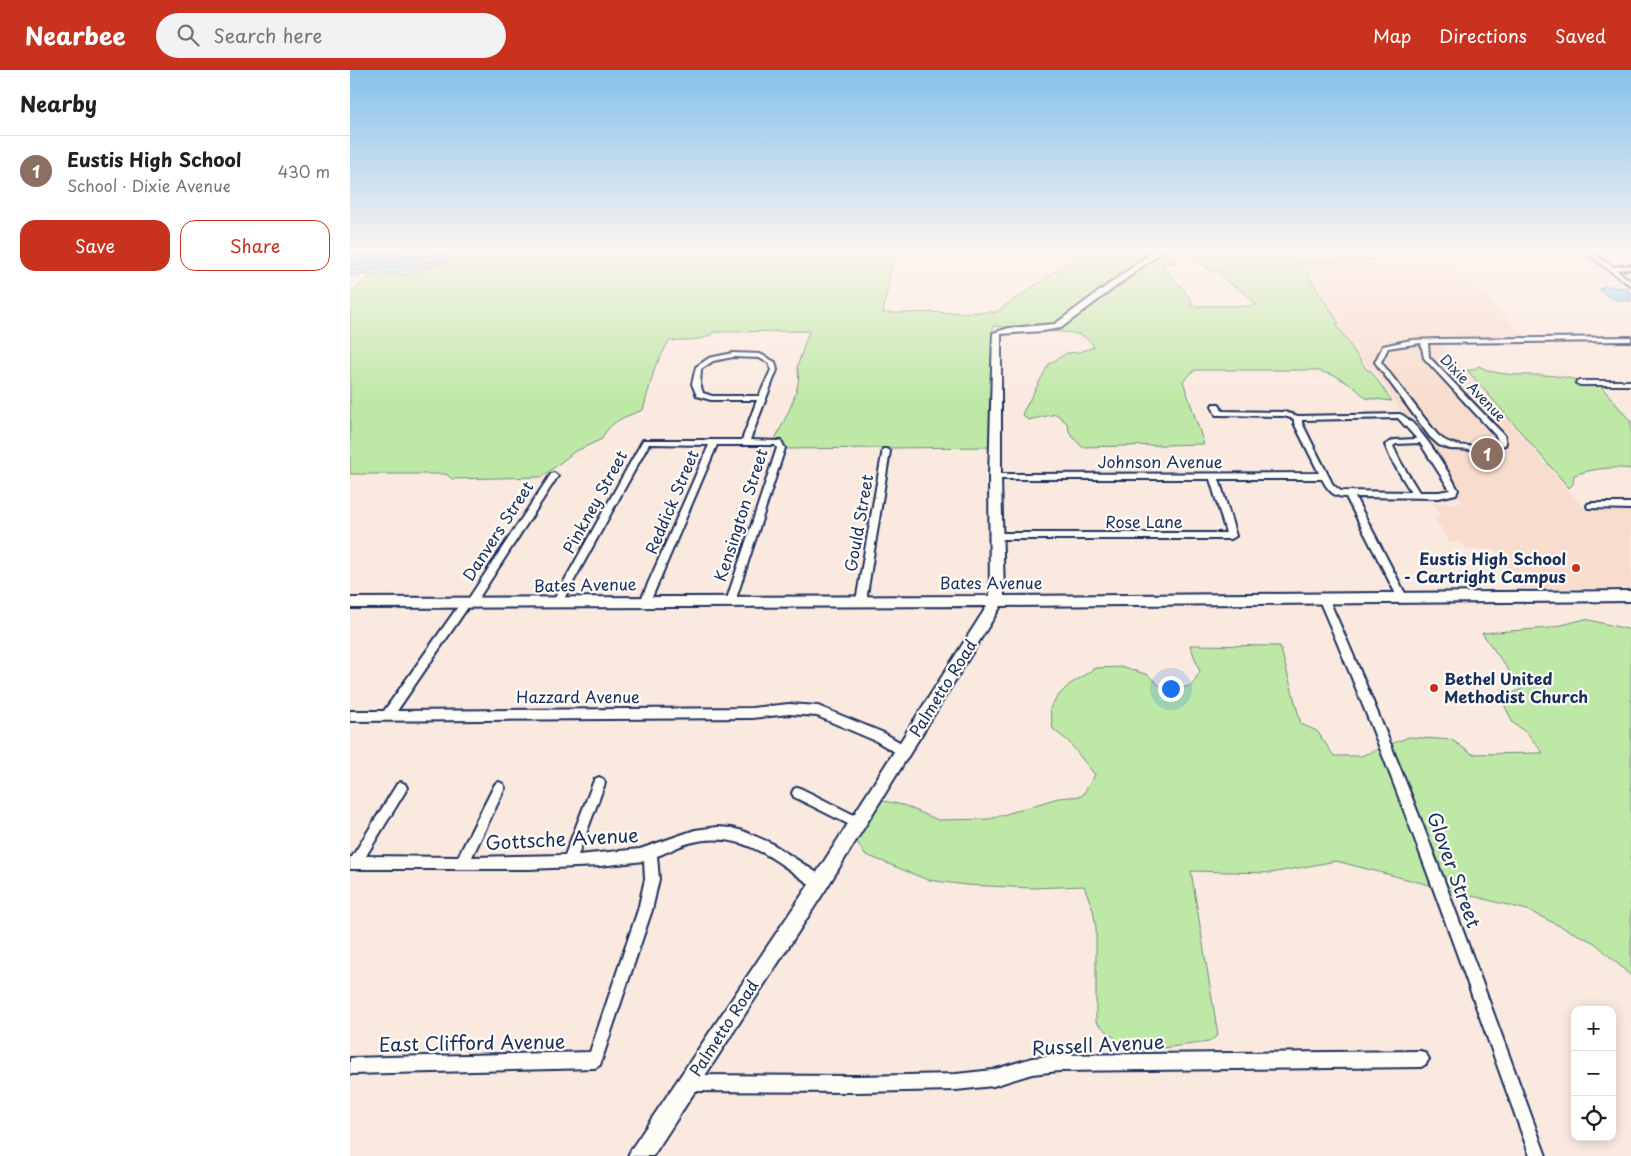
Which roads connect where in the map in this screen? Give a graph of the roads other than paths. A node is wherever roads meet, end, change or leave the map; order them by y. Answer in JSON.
{"nodes":[{"id":1,"x":1091,"y":302,"type":"edge"},
{"id":2,"x":1631,"y":339,"type":"edge"},
{"id":3,"x":1424,"y":341,"type":"junction"},
{"id":4,"x":1580,"y":383,"type":"dead end"},
{"id":5,"x":1631,"y":383,"type":"edge"},
{"id":6,"x":762,"y":398,"type":"junction"},
{"id":7,"x":1216,"y":406,"type":"dead end"},
{"id":8,"x":1298,"y":418,"type":"junction"},
{"id":9,"x":1422,"y":441,"type":"junction"},
{"id":10,"x":714,"y":442,"type":"junction"},
{"id":11,"x":745,"y":442,"type":"junction"},
{"id":12,"x":886,"y":451,"type":"dead end"},
{"id":13,"x":554,"y":476,"type":"dead end"},
{"id":14,"x":1325,"y":476,"type":"junction"},
{"id":15,"x":995,"y":477,"type":"junction"},
{"id":16,"x":1214,"y":477,"type":"junction"},
{"id":17,"x":1417,"y":494,"type":"junction"},
{"id":18,"x":1350,"y":496,"type":"junction"},
{"id":19,"x":1591,"y":506,"type":"dead end"},
{"id":20,"x":1631,"y":506,"type":"edge"},
{"id":21,"x":995,"y":536,"type":"junction"},
{"id":22,"x":1631,"y":596,"type":"edge"},
{"id":23,"x":1403,"y":599,"type":"junction"},
{"id":24,"x":861,"y":600,"type":"junction"},
{"id":25,"x":1324,"y":600,"type":"junction"},
{"id":26,"x":997,"y":601,"type":"junction"},
{"id":27,"x":646,"y":602,"type":"junction"},
{"id":28,"x":731,"y":602,"type":"junction"},
{"id":29,"x":350,"y":603,"type":"edge"},
{"id":30,"x":557,"y":603,"type":"junction"},
{"id":31,"x":467,"y":604,"type":"junction"},
{"id":32,"x":388,"y":715,"type":"junction"},
{"id":33,"x":350,"y":716,"type":"edge"},
{"id":34,"x":904,"y":750,"type":"junction"},
{"id":35,"x":599,"y":783,"type":"dead end"},
{"id":36,"x":400,"y":788,"type":"dead end"},
{"id":37,"x":499,"y":788,"type":"dead end"},
{"id":38,"x":798,"y":793,"type":"dead end"},
{"id":39,"x":858,"y":823,"type":"junction"},
{"id":40,"x":650,"y":853,"type":"junction"},
{"id":41,"x":569,"y":861,"type":"junction"},
{"id":42,"x":353,"y":863,"type":"edge"},
{"id":43,"x":462,"y":863,"type":"junction"},
{"id":44,"x":820,"y":883,"type":"junction"},
{"id":45,"x":1421,"y":1059,"type":"dead end"},
{"id":46,"x":350,"y":1066,"type":"edge"},
{"id":47,"x":688,"y":1083,"type":"junction"},
{"id":48,"x":640,"y":1156,"type":"edge"},
{"id":49,"x":1538,"y":1156,"type":"edge"}],
"edges":[{"from":1,"to":15,"type":"street"},
{"from":2,"to":3,"type":"street","name":"Dixie Avenue"},
{"from":3,"to":3,"type":"street","name":"Dixie Avenue"},
{"from":4,"to":5,"type":"street"},
{"from":6,"to":6,"type":"street"},
{"from":6,"to":11,"type":"street"},
{"from":7,"to":8,"type":"street"},
{"from":8,"to":9,"type":"street"},
{"from":8,"to":14,"type":"street"},
{"from":9,"to":17,"type":"street"},
{"from":9,"to":17,"type":"street"},
{"from":10,"to":11,"type":"street"},
{"from":10,"to":27,"type":"street","name":"Reddick Street"},
{"from":10,"to":30,"type":"street","name":"Pinkney Street"},
{"from":11,"to":28,"type":"street","name":"Kensington Street"},
{"from":12,"to":24,"type":"street","name":"Gould Street"},
{"from":13,"to":31,"type":"street","name":"Danvers Street"},
{"from":14,"to":16,"type":"street","name":"Johnson Avenue"},
{"from":14,"to":18,"type":"street"},
{"from":15,"to":16,"type":"street","name":"Johnson Avenue"},
{"from":15,"to":21,"type":"street"},
{"from":16,"to":21,"type":"street","name":"Rose Lane"},
{"from":17,"to":18,"type":"street"},
{"from":18,"to":23,"type":"street"},
{"from":19,"to":20,"type":"street"},
{"from":21,"to":26,"type":"street"},
{"from":22,"to":23,"type":"street","name":"Bates Avenue"},
{"from":23,"to":25,"type":"street","name":"Bates Avenue"},
{"from":24,"to":26,"type":"street","name":"Bates Avenue"},
{"from":24,"to":28,"type":"street","name":"Bates Avenue"},
{"from":25,"to":26,"type":"street","name":"Bates Avenue"},
{"from":25,"to":49,"type":"street","name":"Glover Street"},
{"from":26,"to":34,"type":"street","name":"Palmetto Road"},
{"from":27,"to":28,"type":"street","name":"Bates Avenue"},
{"from":27,"to":30,"type":"street","name":"Bates Avenue"},
{"from":29,"to":31,"type":"street","name":"Bates Avenue"},
{"from":30,"to":31,"type":"street","name":"Bates Avenue"},
{"from":31,"to":32,"type":"street","name":"Danvers Street"},
{"from":32,"to":33,"type":"street","name":"Hazzard Avenue"},
{"from":32,"to":34,"type":"street","name":"Hazzard Avenue"},
{"from":34,"to":39,"type":"street","name":"Palmetto Road"},
{"from":35,"to":41,"type":"street"},
{"from":36,"to":42,"type":"street"},
{"from":37,"to":43,"type":"street"},
{"from":38,"to":39,"type":"street"},
{"from":39,"to":44,"type":"street","name":"Palmetto Road"},
{"from":40,"to":41,"type":"street","name":"Gottsche Avenue"},
{"from":40,"to":44,"type":"street","name":"Gottsche Avenue"},
{"from":40,"to":46,"type":"street","name":"East Clifford Avenue"},
{"from":41,"to":43,"type":"street","name":"Gottsche Avenue"},
{"from":42,"to":43,"type":"street","name":"Gottsche Avenue"},
{"from":44,"to":47,"type":"street","name":"Palmetto Road"},
{"from":45,"to":47,"type":"street","name":"Russell Avenue"},
{"from":47,"to":48,"type":"street","name":"Palmetto Road"}]}
